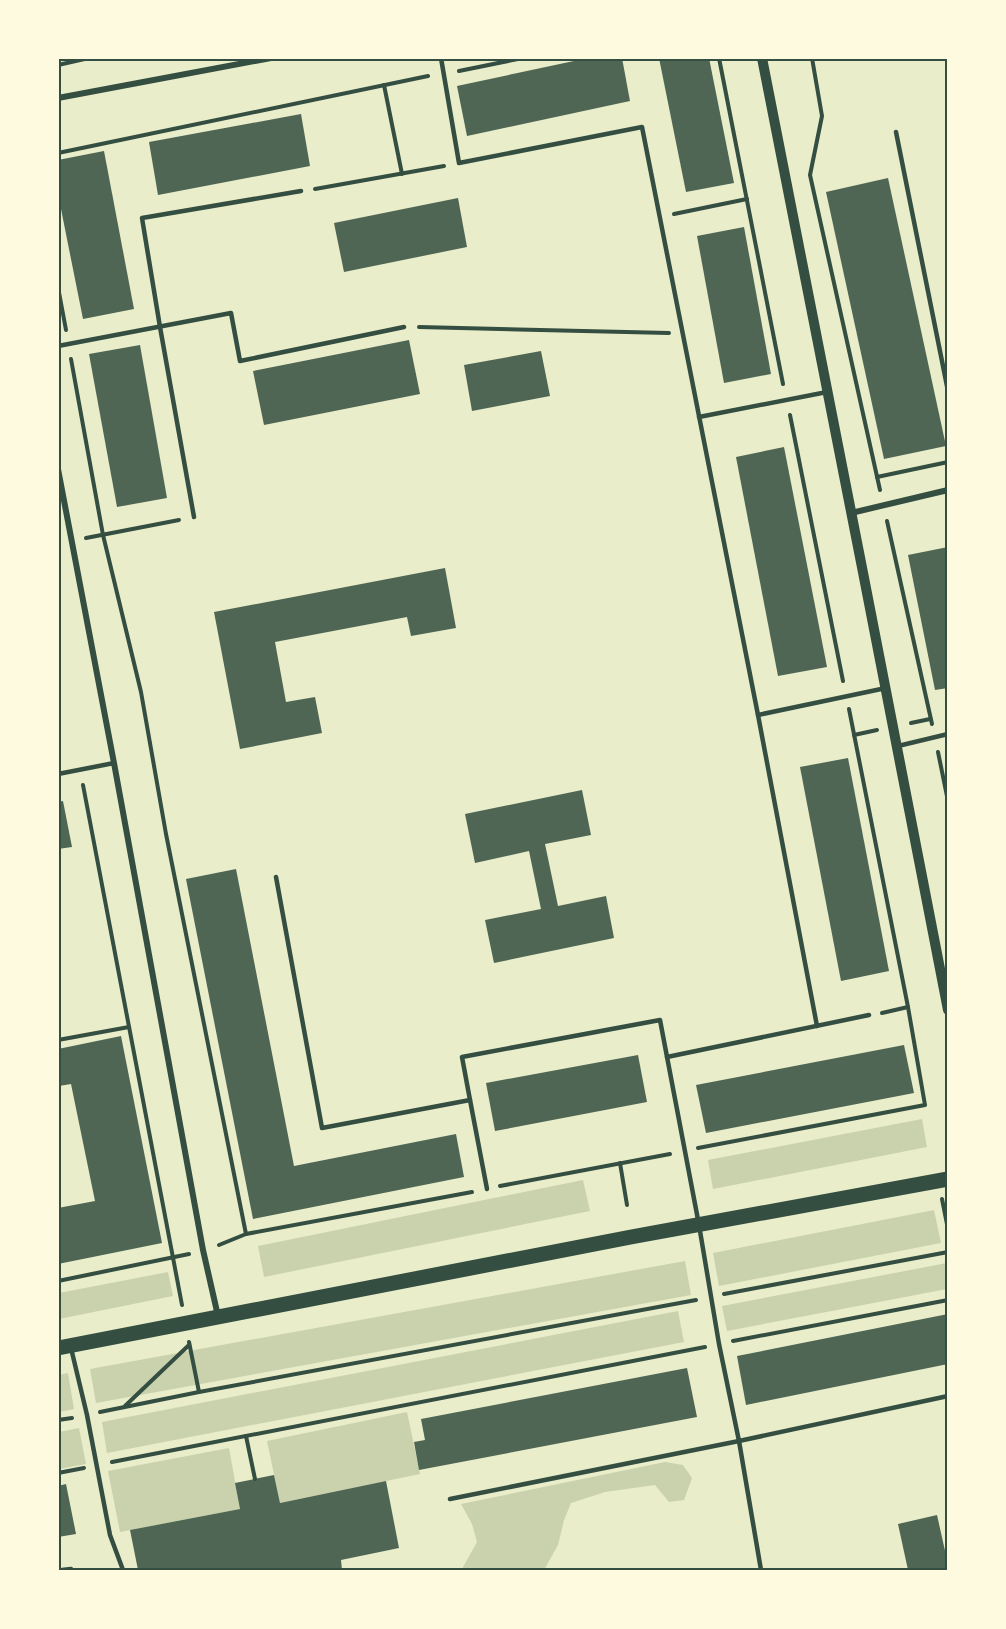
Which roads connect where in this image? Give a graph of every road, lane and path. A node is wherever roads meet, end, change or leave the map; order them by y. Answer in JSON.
{"nodes":[{"id":1,"x":89,"y":58,"type":"edge"},
{"id":2,"x":271,"y":58,"type":"edge"},
{"id":3,"x":441,"y":58,"type":"edge"},
{"id":4,"x":523,"y":58,"type":"edge"},
{"id":5,"x":719,"y":58,"type":"edge"},
{"id":6,"x":762,"y":58,"type":"edge"},
{"id":7,"x":812,"y":58,"type":"edge"},
{"id":8,"x":58,"y":64,"type":"edge"},
{"id":9,"x":443,"y":74,"type":"junction"},
{"id":10,"x":384,"y":85,"type":"junction"},
{"id":11,"x":58,"y":98,"type":"edge"},
{"id":12,"x":896,"y":132,"type":"dead end"},
{"id":13,"x":58,"y":153,"type":"edge"},
{"id":14,"x":459,"y":164,"type":"junction"},
{"id":15,"x":402,"y":174,"type":"junction"},
{"id":16,"x":301,"y":191,"type":"joint"},
{"id":17,"x":747,"y":199,"type":"junction"},
{"id":18,"x":659,"y":217,"type":"junction"},
{"id":19,"x":58,"y":286,"type":"edge"},
{"id":20,"x":160,"y":327,"type":"junction"},
{"id":21,"x":404,"y":327,"type":"joint"},
{"id":22,"x":682,"y":333,"type":"junction"},
{"id":23,"x":69,"y":344,"type":"junction"},
{"id":24,"x":58,"y":346,"type":"edge"},
{"id":25,"x":948,"y":391,"type":"edge"},
{"id":26,"x":827,"y":392,"type":"junction"},
{"id":27,"x":787,"y":400,"type":"junction"},
{"id":28,"x":699,"y":417,"type":"junction"},
{"id":29,"x":948,"y":462,"type":"edge"},
{"id":30,"x":58,"y":469,"type":"edge"},
{"id":31,"x":877,"y":477,"type":"junction"},
{"id":32,"x":948,"y":490,"type":"edge"},
{"id":33,"x":883,"y":505,"type":"junction"},
{"id":34,"x":851,"y":513,"type":"junction"},
{"id":35,"x":194,"y":517,"type":"joint"},
{"id":36,"x":103,"y":535,"type":"junction"},
{"id":37,"x":72,"y":540,"type":"junction"},
{"id":38,"x":886,"y":688,"type":"junction"},
{"id":39,"x":846,"y":696,"type":"junction"},
{"id":40,"x":758,"y":715,"type":"junction"},
{"id":41,"x":948,"y":734,"type":"edge"},
{"id":42,"x":935,"y":737,"type":"junction"},
{"id":43,"x":898,"y":746,"type":"junction"},
{"id":44,"x":114,"y":764,"type":"junction"},
{"id":45,"x":80,"y":770,"type":"junction"},
{"id":46,"x":58,"y":774,"type":"edge"},
{"id":47,"x":948,"y":801,"type":"edge"},
{"id":48,"x":276,"y":877,"type":"dead end"},
{"id":49,"x":908,"y":1007,"type":"junction"},
{"id":50,"x":948,"y":1010,"type":"edge"},
{"id":51,"x":869,"y":1015,"type":"joint"},
{"id":52,"x":817,"y":1026,"type":"junction"},
{"id":53,"x":129,"y":1027,"type":"junction"},
{"id":54,"x":58,"y":1040,"type":"edge"},
{"id":55,"x":667,"y":1057,"type":"junction"},
{"id":56,"x":470,"y":1100,"type":"junction"},
{"id":57,"x":685,"y":1151,"type":"junction"},
{"id":58,"x":620,"y":1163,"type":"junction"},
{"id":59,"x":943,"y":1180,"type":"edge"},
{"id":60,"x":487,"y":1189,"type":"junction"},
{"id":61,"x":627,"y":1205,"type":"dead end"},
{"id":62,"x":699,"y":1225,"type":"junction"},
{"id":63,"x":948,"y":1229,"type":"edge"},
{"id":64,"x":246,"y":1234,"type":"junction"},
{"id":65,"x":203,"y":1250,"type":"junction"},
{"id":66,"x":948,"y":1251,"type":"edge"},
{"id":67,"x":172,"y":1258,"type":"junction"},
{"id":68,"x":58,"y":1281,"type":"edge"},
{"id":69,"x":711,"y":1297,"type":"junction"},
{"id":70,"x":948,"y":1300,"type":"edge"},
{"id":71,"x":218,"y":1316,"type":"junction"},
{"id":72,"x":185,"y":1323,"type":"junction"},
{"id":73,"x":719,"y":1344,"type":"junction"},
{"id":74,"x":190,"y":1345,"type":"junction"},
{"id":75,"x":64,"y":1347,"type":"edge"},
{"id":76,"x":199,"y":1392,"type":"junction"},
{"id":77,"x":948,"y":1396,"type":"edge"},
{"id":78,"x":124,"y":1407,"type":"junction"},
{"id":79,"x":87,"y":1415,"type":"junction"},
{"id":80,"x":58,"y":1420,"type":"edge"},
{"id":81,"x":246,"y":1436,"type":"junction"},
{"id":82,"x":739,"y":1441,"type":"junction"},
{"id":83,"x":97,"y":1465,"type":"junction"},
{"id":84,"x":58,"y":1473,"type":"edge"},
{"id":85,"x":255,"y":1479,"type":"dead end"},
{"id":86,"x":450,"y":1499,"type":"dead end"},
{"id":87,"x":71,"y":1569,"type":"edge"},
{"id":88,"x":62,"y":1570,"type":"edge"},
{"id":89,"x":123,"y":1570,"type":"edge"},
{"id":90,"x":761,"y":1570,"type":"edge"}],
"edges":[{"from":1,"to":8,"type":"path"},
{"from":2,"to":11,"type":"street"},
{"from":3,"to":9,"type":"lane"},
{"from":4,"to":9,"type":"path"},
{"from":5,"to":17,"type":"path"},
{"from":6,"to":26,"type":"street"},
{"from":7,"to":31,"type":"path"},
{"from":9,"to":10,"type":"path"},
{"from":9,"to":14,"type":"lane"},
{"from":10,"to":13,"type":"path"},
{"from":10,"to":15,"type":"path"},
{"from":12,"to":25,"type":"lane"},
{"from":14,"to":15,"type":"path"},
{"from":14,"to":18,"type":"lane"},
{"from":15,"to":16,"type":"path"},
{"from":16,"to":20,"type":"lane"},
{"from":17,"to":18,"type":"path"},
{"from":17,"to":27,"type":"path"},
{"from":18,"to":22,"type":"lane"},
{"from":19,"to":23,"type":"path"},
{"from":20,"to":21,"type":"lane"},
{"from":20,"to":23,"type":"lane"},
{"from":20,"to":35,"type":"lane"},
{"from":21,"to":22,"type":"path"},
{"from":22,"to":28,"type":"lane"},
{"from":23,"to":24,"type":"lane"},
{"from":23,"to":36,"type":"path"},
{"from":26,"to":27,"type":"lane"},
{"from":26,"to":34,"type":"street"},
{"from":27,"to":28,"type":"lane"},
{"from":27,"to":39,"type":"path"},
{"from":28,"to":40,"type":"lane"},
{"from":29,"to":31,"type":"path"},
{"from":30,"to":37,"type":"street"},
{"from":31,"to":33,"type":"path"},
{"from":32,"to":33,"type":"street"},
{"from":33,"to":34,"type":"street"},
{"from":33,"to":42,"type":"path"},
{"from":34,"to":38,"type":"street"},
{"from":35,"to":36,"type":"path"},
{"from":36,"to":37,"type":"path"},
{"from":36,"to":64,"type":"path"},
{"from":37,"to":44,"type":"street"},
{"from":38,"to":39,"type":"lane"},
{"from":38,"to":43,"type":"street"},
{"from":39,"to":40,"type":"lane"},
{"from":39,"to":49,"type":"path"},
{"from":40,"to":52,"type":"lane"},
{"from":41,"to":42,"type":"lane"},
{"from":42,"to":43,"type":"lane"},
{"from":42,"to":47,"type":"path"},
{"from":43,"to":50,"type":"street"},
{"from":44,"to":45,"type":"lane"},
{"from":44,"to":65,"type":"street"},
{"from":45,"to":46,"type":"lane"},
{"from":45,"to":53,"type":"path"},
{"from":48,"to":56,"type":"lane"},
{"from":49,"to":51,"type":"path"},
{"from":49,"to":57,"type":"path"},
{"from":51,"to":52,"type":"lane"},
{"from":52,"to":55,"type":"lane"},
{"from":53,"to":54,"type":"path"},
{"from":53,"to":67,"type":"path"},
{"from":55,"to":56,"type":"lane"},
{"from":55,"to":57,"type":"lane"},
{"from":56,"to":60,"type":"lane"},
{"from":57,"to":58,"type":"path"},
{"from":57,"to":62,"type":"lane"},
{"from":58,"to":60,"type":"path"},
{"from":58,"to":61,"type":"path"},
{"from":59,"to":62,"type":"main road"},
{"from":59,"to":63,"type":"path"},
{"from":60,"to":64,"type":"path"},
{"from":62,"to":69,"type":"lane"},
{"from":62,"to":71,"type":"main road"},
{"from":64,"to":65,"type":"path"},
{"from":65,"to":67,"type":"path"},
{"from":65,"to":71,"type":"street"},
{"from":66,"to":69,"type":"path"},
{"from":67,"to":68,"type":"path"},
{"from":67,"to":72,"type":"path"},
{"from":69,"to":73,"type":"lane"},
{"from":69,"to":76,"type":"path"},
{"from":70,"to":73,"type":"path"},
{"from":71,"to":72,"type":"main road"},
{"from":72,"to":74,"type":"path"},
{"from":72,"to":75,"type":"main road"},
{"from":73,"to":81,"type":"path"},
{"from":73,"to":82,"type":"lane"},
{"from":74,"to":76,"type":"path"},
{"from":74,"to":78,"type":"path"},
{"from":75,"to":79,"type":"lane"},
{"from":76,"to":78,"type":"path"},
{"from":77,"to":82,"type":"lane"},
{"from":78,"to":79,"type":"path"},
{"from":79,"to":80,"type":"path"},
{"from":79,"to":83,"type":"lane"},
{"from":81,"to":83,"type":"path"},
{"from":81,"to":85,"type":"path"},
{"from":82,"to":86,"type":"lane"},
{"from":82,"to":90,"type":"lane"},
{"from":83,"to":84,"type":"path"},
{"from":83,"to":89,"type":"lane"},
{"from":87,"to":88,"type":"lane"}]}
